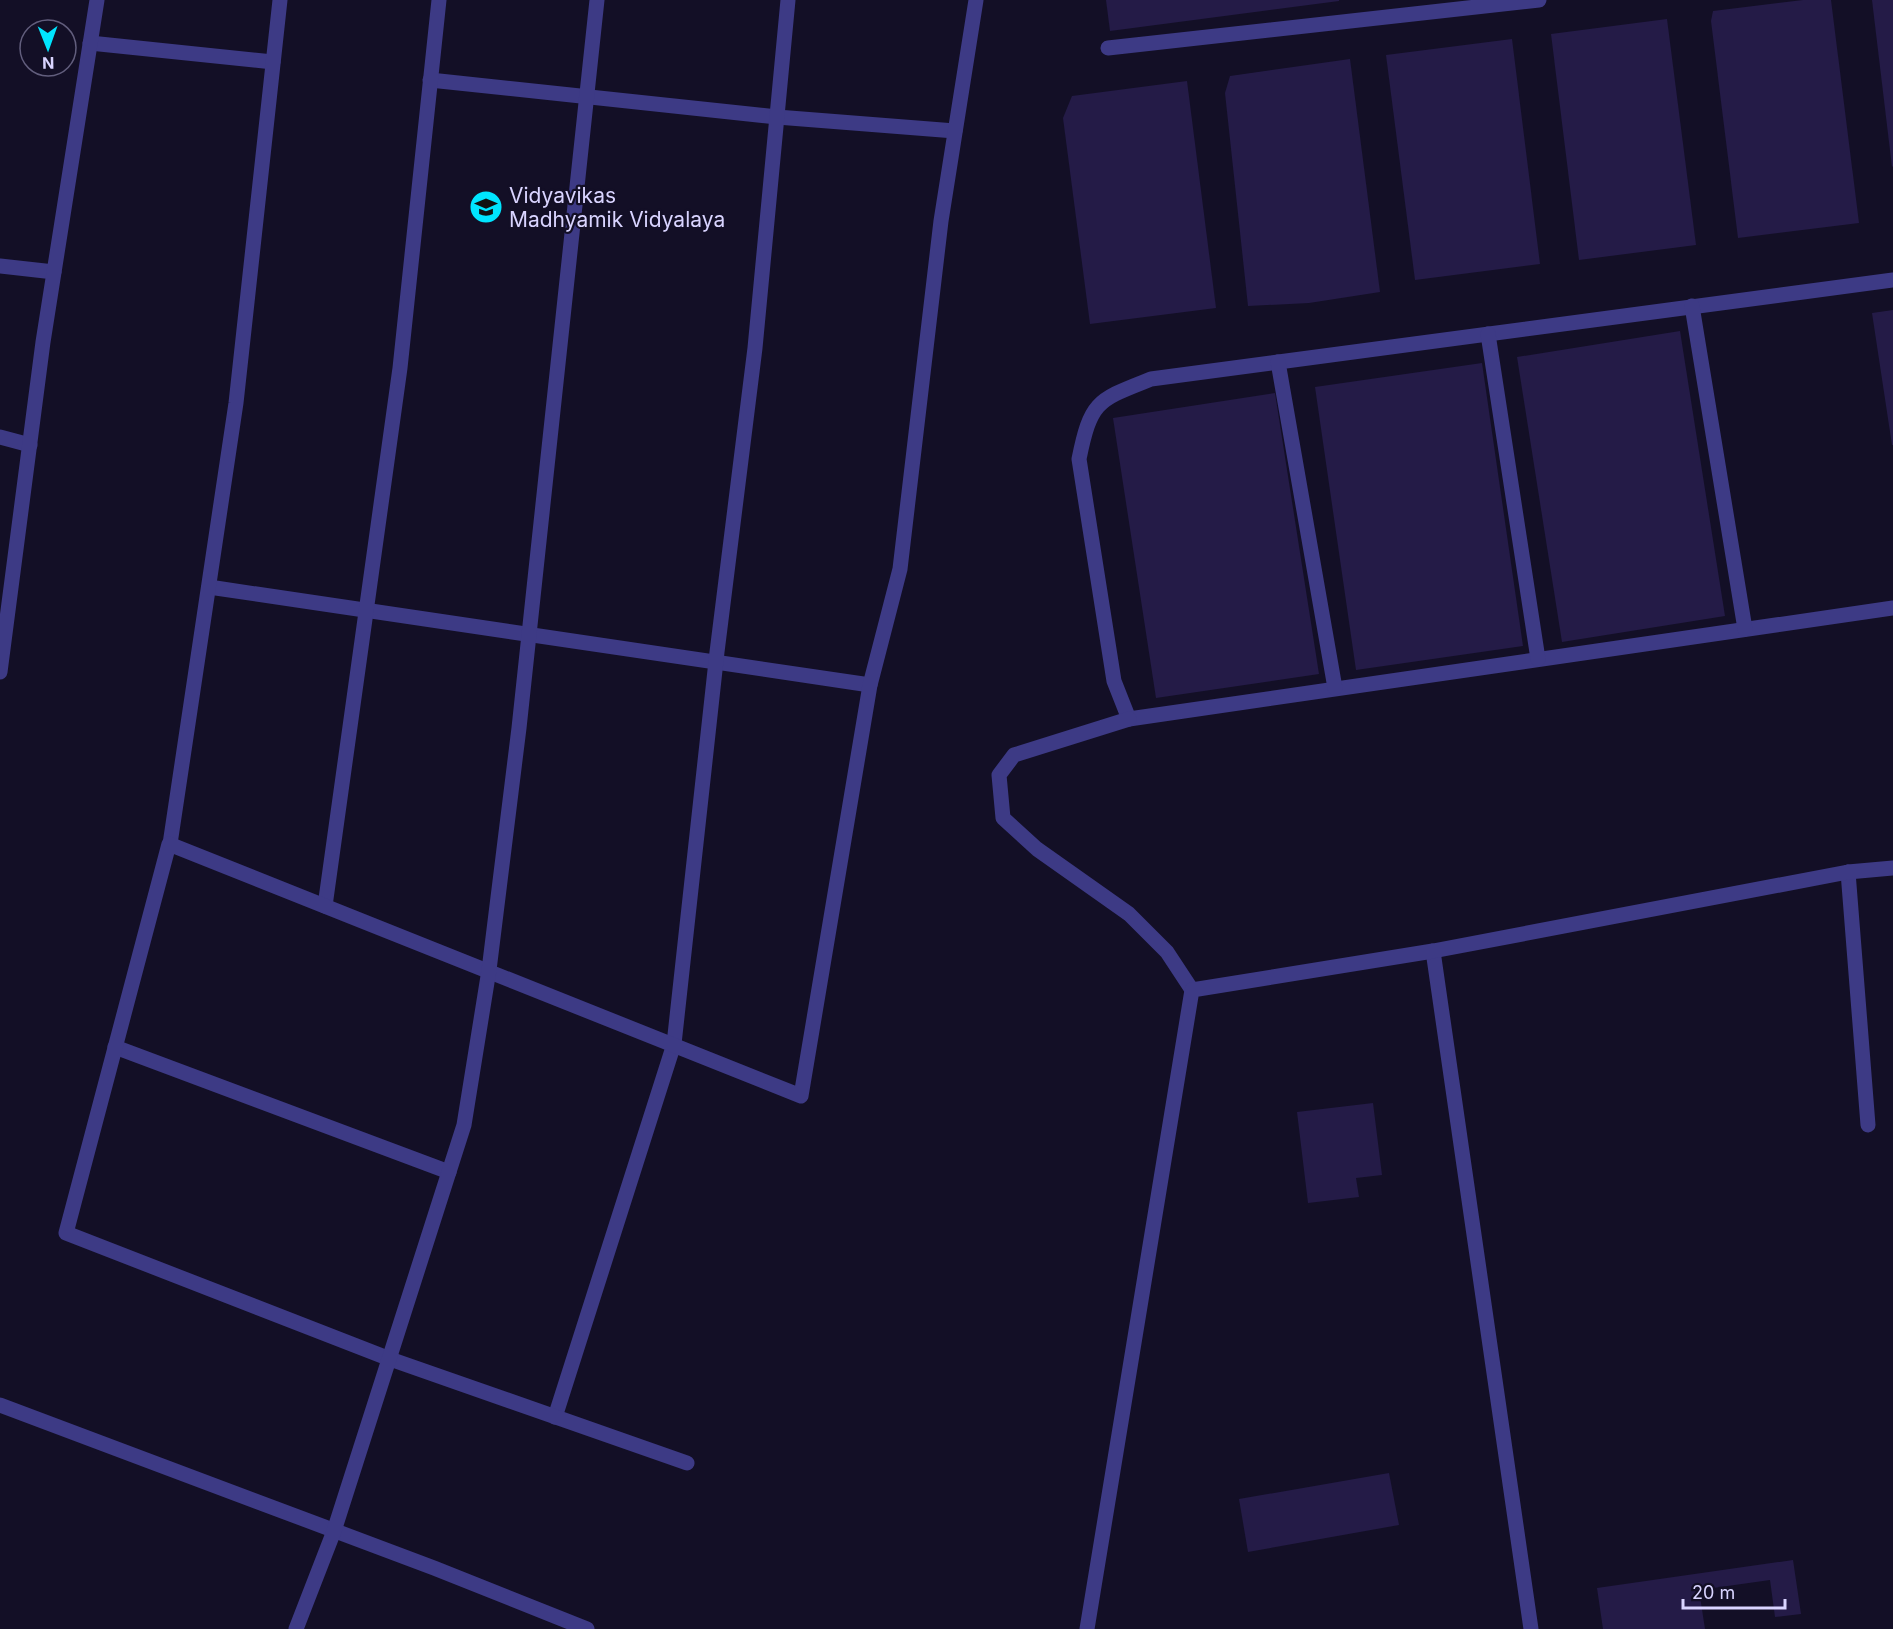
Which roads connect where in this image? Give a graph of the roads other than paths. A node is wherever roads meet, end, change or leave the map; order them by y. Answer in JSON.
{"nodes":[{"id":1,"x":97,"y":0,"type":"edge"},
{"id":2,"x":280,"y":0,"type":"edge"},
{"id":3,"x":439,"y":0,"type":"edge"},
{"id":4,"x":597,"y":0,"type":"edge"},
{"id":5,"x":788,"y":0,"type":"edge"},
{"id":6,"x":976,"y":0,"type":"edge"},
{"id":7,"x":1539,"y":0,"type":"edge"},
{"id":8,"x":90,"y":43,"type":"junction"},
{"id":9,"x":1108,"y":48,"type":"dead end"},
{"id":10,"x":273,"y":62,"type":"junction"},
{"id":11,"x":430,"y":80,"type":"junction"},
{"id":12,"x":587,"y":95,"type":"junction"},
{"id":13,"x":777,"y":117,"type":"junction"},
{"id":14,"x":955,"y":131,"type":"junction"},
{"id":15,"x":0,"y":266,"type":"edge"},
{"id":16,"x":54,"y":272,"type":"junction"},
{"id":17,"x":1893,"y":280,"type":"edge"},
{"id":18,"x":1692,"y":306,"type":"junction"},
{"id":19,"x":1488,"y":334,"type":"junction"},
{"id":20,"x":1278,"y":362,"type":"junction"},
{"id":21,"x":0,"y":437,"type":"edge"},
{"id":22,"x":30,"y":445,"type":"junction"},
{"id":23,"x":209,"y":587,"type":"junction"},
{"id":24,"x":1893,"y":608,"type":"edge"},
{"id":25,"x":366,"y":611,"type":"junction"},
{"id":26,"x":1745,"y":629,"type":"junction"},
{"id":27,"x":3,"y":632,"type":"edge"},
{"id":28,"x":529,"y":635,"type":"junction"},
{"id":29,"x":1538,"y":659,"type":"junction"},
{"id":30,"x":716,"y":663,"type":"junction"},
{"id":31,"x":0,"y":672,"type":"edge"},
{"id":32,"x":870,"y":685,"type":"junction"},
{"id":33,"x":1335,"y":688,"type":"junction"},
{"id":34,"x":1129,"y":719,"type":"junction"},
{"id":35,"x":170,"y":844,"type":"junction"},
{"id":36,"x":1893,"y":868,"type":"edge"},
{"id":37,"x":1848,"y":872,"type":"junction"},
{"id":38,"x":325,"y":906,"type":"junction"},
{"id":39,"x":1433,"y":951,"type":"junction"},
{"id":40,"x":489,"y":970,"type":"junction"},
{"id":41,"x":1192,"y":990,"type":"junction"},
{"id":42,"x":674,"y":1044,"type":"junction"},
{"id":43,"x":115,"y":1047,"type":"junction"},
{"id":44,"x":1868,"y":1125,"type":"dead end"},
{"id":45,"x":449,"y":1172,"type":"junction"},
{"id":46,"x":390,"y":1359,"type":"junction"},
{"id":47,"x":0,"y":1405,"type":"edge"},
{"id":48,"x":555,"y":1417,"type":"junction"},
{"id":49,"x":687,"y":1463,"type":"dead end"},
{"id":50,"x":334,"y":1531,"type":"junction"},
{"id":51,"x":296,"y":1629,"type":"edge"},
{"id":52,"x":587,"y":1629,"type":"edge"},
{"id":53,"x":1087,"y":1629,"type":"edge"},
{"id":54,"x":1530,"y":1629,"type":"edge"}],
"edges":[{"from":1,"to":8,"type":"street"},
{"from":2,"to":10,"type":"street"},
{"from":3,"to":11,"type":"street"},
{"from":4,"to":12,"type":"street"},
{"from":5,"to":13,"type":"street"},
{"from":6,"to":14,"type":"street"},
{"from":7,"to":9,"type":"street"},
{"from":8,"to":10,"type":"street"},
{"from":8,"to":16,"type":"street"},
{"from":10,"to":23,"type":"street"},
{"from":11,"to":12,"type":"street"},
{"from":11,"to":25,"type":"street"},
{"from":12,"to":13,"type":"street"},
{"from":12,"to":28,"type":"street"},
{"from":13,"to":14,"type":"street"},
{"from":13,"to":30,"type":"street"},
{"from":14,"to":32,"type":"street"},
{"from":15,"to":16,"type":"street"},
{"from":16,"to":22,"type":"street"},
{"from":17,"to":18,"type":"street"},
{"from":18,"to":19,"type":"street"},
{"from":18,"to":26,"type":"street"},
{"from":19,"to":20,"type":"street"},
{"from":19,"to":29,"type":"street"},
{"from":20,"to":33,"type":"street"},
{"from":20,"to":34,"type":"street"},
{"from":21,"to":22,"type":"street"},
{"from":22,"to":27,"type":"street"},
{"from":23,"to":25,"type":"street"},
{"from":23,"to":35,"type":"street"},
{"from":24,"to":26,"type":"street"},
{"from":25,"to":28,"type":"street"},
{"from":25,"to":38,"type":"street"},
{"from":26,"to":29,"type":"street"},
{"from":27,"to":31,"type":"street"},
{"from":28,"to":30,"type":"street"},
{"from":28,"to":40,"type":"street"},
{"from":29,"to":33,"type":"street"},
{"from":30,"to":32,"type":"street"},
{"from":30,"to":42,"type":"street"},
{"from":32,"to":42,"type":"street"},
{"from":33,"to":34,"type":"street"},
{"from":34,"to":41,"type":"street"},
{"from":35,"to":38,"type":"street"},
{"from":35,"to":43,"type":"street"},
{"from":36,"to":37,"type":"street"},
{"from":37,"to":39,"type":"street"},
{"from":37,"to":44,"type":"street"},
{"from":38,"to":40,"type":"street"},
{"from":39,"to":41,"type":"street"},
{"from":39,"to":54,"type":"street"},
{"from":40,"to":42,"type":"street"},
{"from":40,"to":45,"type":"street"},
{"from":41,"to":53,"type":"street"},
{"from":42,"to":48,"type":"street"},
{"from":43,"to":45,"type":"street"},
{"from":43,"to":46,"type":"street"},
{"from":45,"to":46,"type":"street"},
{"from":46,"to":48,"type":"street"},
{"from":46,"to":50,"type":"street"},
{"from":47,"to":50,"type":"street"},
{"from":48,"to":49,"type":"street"},
{"from":50,"to":51,"type":"street"},
{"from":50,"to":52,"type":"street"}]}
